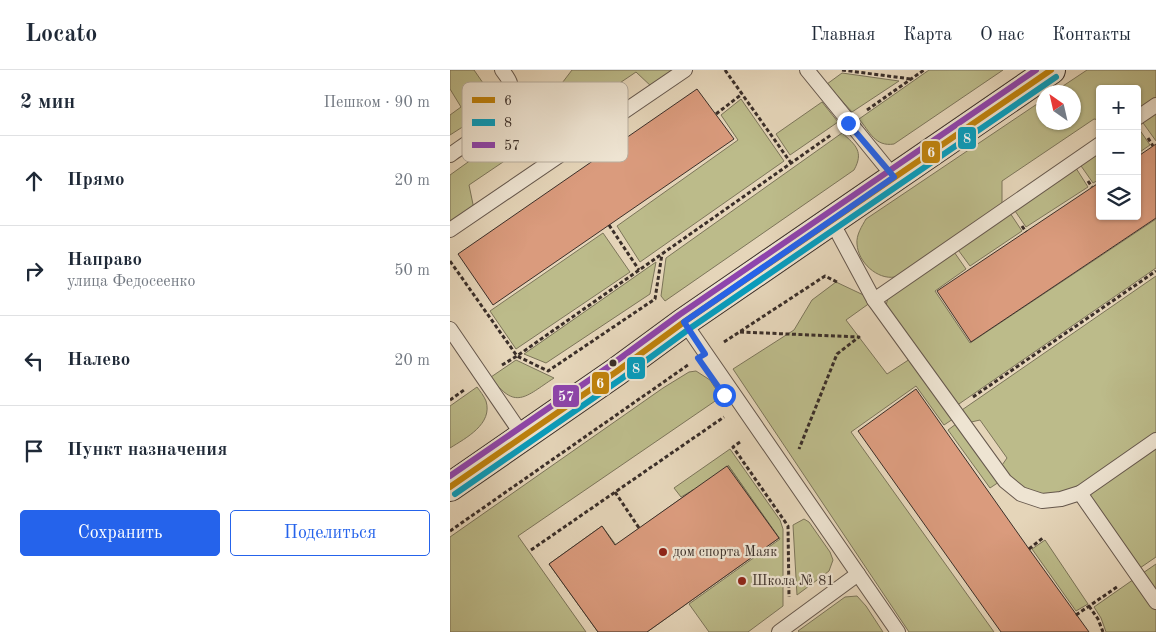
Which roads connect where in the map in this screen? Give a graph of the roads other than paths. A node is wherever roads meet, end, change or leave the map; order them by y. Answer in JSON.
{"nodes":[{"id":1,"x":502,"y":70,"type":"edge"},
{"id":2,"x":685,"y":70,"type":"edge"},
{"id":3,"x":807,"y":70,"type":"edge"},
{"id":4,"x":1051,"y":70,"type":"edge"},
{"id":5,"x":510,"y":82,"type":"edge"},
{"id":6,"x":1156,"y":105,"type":"edge"},
{"id":7,"x":628,"y":109,"type":"edge"},
{"id":8,"x":1141,"y":115,"type":"edge"},
{"id":9,"x":462,"y":146,"type":"edge"},
{"id":10,"x":1096,"y":147,"type":"edge"},
{"id":11,"x":450,"y":155,"type":"edge"},
{"id":12,"x":550,"y":162,"type":"edge"},
{"id":13,"x":894,"y":177,"type":"junction"},
{"id":14,"x":831,"y":220,"type":"junction"},
{"id":15,"x":450,"y":230,"type":"edge"},
{"id":16,"x":874,"y":300,"type":"junction"},
{"id":17,"x":684,"y":322,"type":"junction"},
{"id":18,"x":450,"y":330,"type":"edge"},
{"id":19,"x":523,"y":436,"type":"junction"},
{"id":20,"x":1156,"y":440,"type":"edge"},
{"id":21,"x":450,"y":487,"type":"edge"},
{"id":22,"x":1080,"y":492,"type":"junction"},
{"id":23,"x":858,"y":574,"type":"junction"},
{"id":24,"x":1156,"y":602,"type":"edge"},
{"id":25,"x":784,"y":628,"type":"edge"},
{"id":26,"x":898,"y":632,"type":"edge"}],
"edges":[{"from":1,"to":5,"type":"lane"},
{"from":2,"to":7,"type":"lane"},
{"from":3,"to":13,"type":"lane"},
{"from":4,"to":13,"type":"main road"},
{"from":6,"to":8,"type":"lane"},
{"from":9,"to":11,"type":"lane"},
{"from":10,"to":16,"type":"lane"},
{"from":12,"to":15,"type":"lane"},
{"from":13,"to":14,"type":"main road"},
{"from":14,"to":16,"type":"lane"},
{"from":14,"to":17,"type":"main road"},
{"from":16,"to":22,"type":"lane"},
{"from":17,"to":19,"type":"main road"},
{"from":17,"to":23,"type":"lane"},
{"from":18,"to":19,"type":"lane"},
{"from":19,"to":21,"type":"main road"},
{"from":20,"to":22,"type":"lane"},
{"from":22,"to":24,"type":"lane"},
{"from":23,"to":25,"type":"lane"},
{"from":23,"to":26,"type":"lane"}]}
